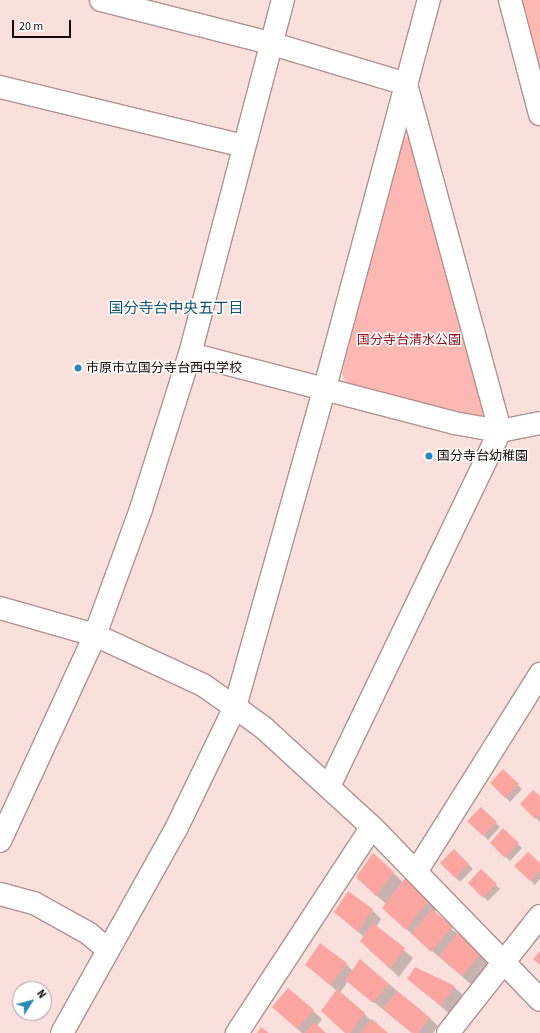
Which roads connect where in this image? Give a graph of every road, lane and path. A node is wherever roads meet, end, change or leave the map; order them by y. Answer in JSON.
{"nodes":[{"id":1,"x":101,"y":0,"type":"edge"},
{"id":2,"x":283,"y":0,"type":"edge"},
{"id":3,"x":429,"y":0,"type":"edge"},
{"id":4,"x":510,"y":0,"type":"edge"},
{"id":5,"x":273,"y":44,"type":"junction"},
{"id":6,"x":406,"y":84,"type":"junction"},
{"id":7,"x":0,"y":87,"type":"edge"},
{"id":8,"x":540,"y":114,"type":"edge"},
{"id":9,"x":244,"y":146,"type":"junction"},
{"id":10,"x":190,"y":354,"type":"junction"},
{"id":11,"x":324,"y":391,"type":"junction"},
{"id":12,"x":540,"y":423,"type":"edge"},
{"id":13,"x":500,"y":431,"type":"junction"},
{"id":14,"x":0,"y":608,"type":"edge"},
{"id":15,"x":95,"y":635,"type":"junction"},
{"id":16,"x":540,"y":674,"type":"edge"},
{"id":17,"x":235,"y":707,"type":"junction"},
{"id":18,"x":329,"y":786,"type":"junction"},
{"id":19,"x":372,"y":827,"type":"junction"},
{"id":20,"x":0,"y":841,"type":"edge"},
{"id":21,"x":416,"y":872,"type":"junction"},
{"id":22,"x":0,"y":894,"type":"edge"},
{"id":23,"x":540,"y":916,"type":"edge"},
{"id":24,"x":108,"y":950,"type":"junction"},
{"id":25,"x":504,"y":962,"type":"junction"},
{"id":26,"x":540,"y":1000,"type":"edge"},
{"id":27,"x":62,"y":1033,"type":"edge"},
{"id":28,"x":237,"y":1033,"type":"edge"},
{"id":29,"x":448,"y":1033,"type":"edge"}],
"edges":[{"from":1,"to":5,"type":"street"},
{"from":2,"to":5,"type":"street"},
{"from":3,"to":6,"type":"street"},
{"from":4,"to":8,"type":"street"},
{"from":5,"to":6,"type":"street"},
{"from":5,"to":9,"type":"street"},
{"from":6,"to":11,"type":"street"},
{"from":6,"to":13,"type":"street"},
{"from":7,"to":9,"type":"street"},
{"from":9,"to":10,"type":"street"},
{"from":10,"to":11,"type":"street"},
{"from":10,"to":15,"type":"street"},
{"from":11,"to":13,"type":"street"},
{"from":11,"to":17,"type":"street"},
{"from":12,"to":13,"type":"street"},
{"from":13,"to":18,"type":"street"},
{"from":14,"to":15,"type":"street"},
{"from":15,"to":17,"type":"street"},
{"from":15,"to":20,"type":"street"},
{"from":16,"to":21,"type":"street"},
{"from":17,"to":18,"type":"street"},
{"from":17,"to":24,"type":"street"},
{"from":18,"to":19,"type":"street"},
{"from":19,"to":21,"type":"street"},
{"from":19,"to":28,"type":"street"},
{"from":21,"to":25,"type":"street"},
{"from":22,"to":24,"type":"street"},
{"from":23,"to":25,"type":"street"},
{"from":24,"to":27,"type":"street"},
{"from":25,"to":26,"type":"street"},
{"from":25,"to":29,"type":"street"}]}
